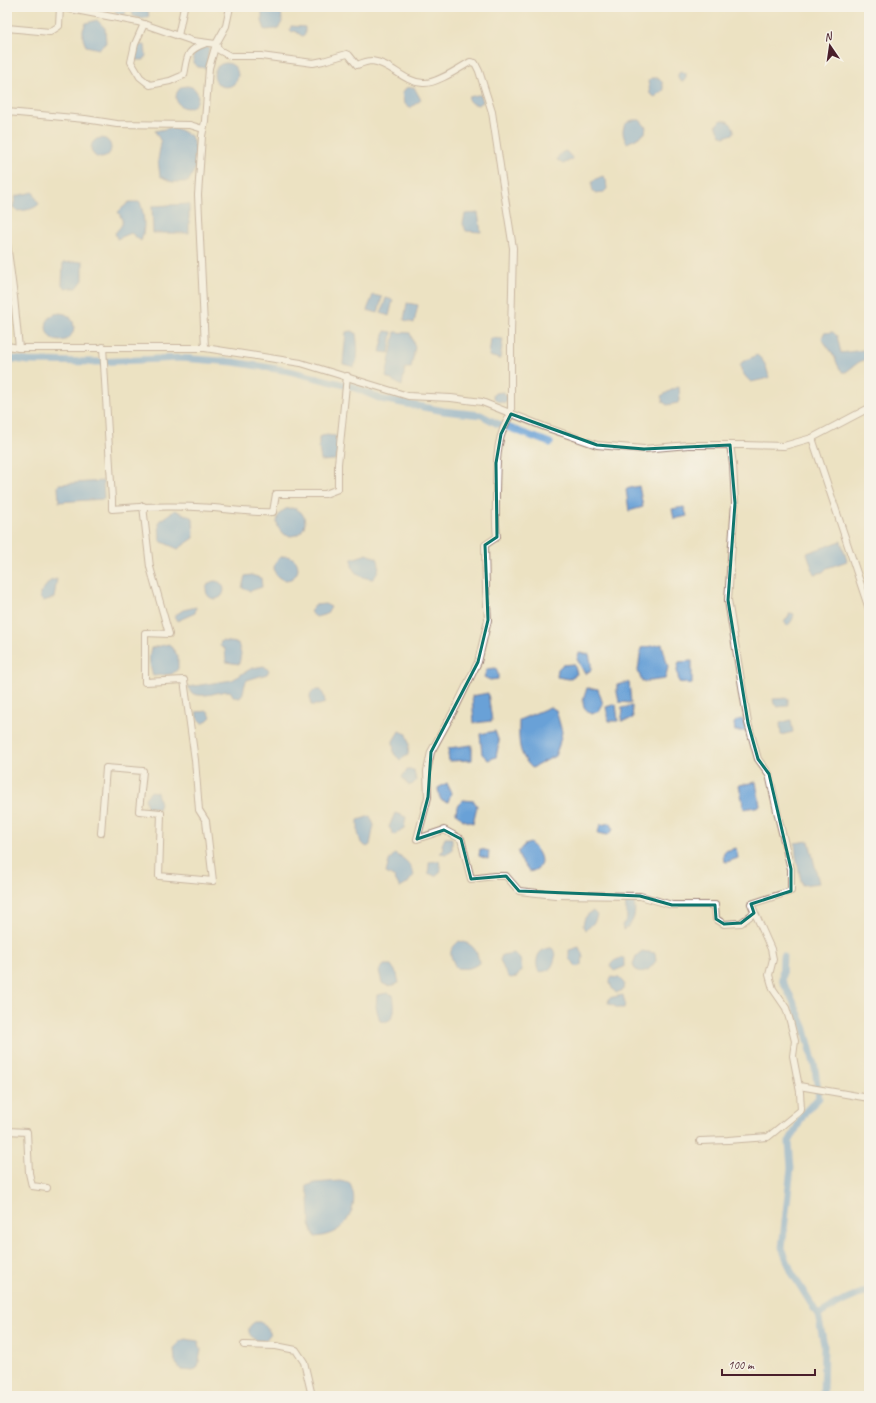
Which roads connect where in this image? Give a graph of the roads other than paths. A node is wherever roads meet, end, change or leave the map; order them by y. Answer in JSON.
{"nodes":[{"id":1,"x":184,"y":7,"type":"edge"},
{"id":2,"x":230,"y":7,"type":"edge"},
{"id":3,"x":144,"y":24,"type":"junction"},
{"id":4,"x":7,"y":28,"type":"edge"},
{"id":5,"x":178,"y":36,"type":"junction"},
{"id":6,"x":206,"y":44,"type":"junction"},
{"id":7,"x":216,"y":44,"type":"junction"},
{"id":8,"x":7,"y":112,"type":"edge"},
{"id":9,"x":203,"y":129,"type":"junction"},
{"id":10,"x":7,"y":243,"type":"edge"},
{"id":11,"x":7,"y":346,"type":"edge"},
{"id":12,"x":103,"y":347,"type":"junction"},
{"id":13,"x":19,"y":348,"type":"junction"},
{"id":14,"x":205,"y":348,"type":"junction"},
{"id":15,"x":347,"y":378,"type":"junction"},
{"id":16,"x":869,"y":408,"type":"edge"},
{"id":17,"x":511,"y":414,"type":"junction"},
{"id":18,"x":812,"y":438,"type":"junction"},
{"id":19,"x":730,"y":446,"type":"junction"},
{"id":20,"x":143,"y":506,"type":"junction"},
{"id":21,"x":869,"y":609,"type":"edge"},
{"id":22,"x":101,"y":834,"type":"dead end"},
{"id":23,"x":754,"y":913,"type":"junction"},
{"id":24,"x":799,"y":1086,"type":"junction"},
{"id":25,"x":869,"y":1098,"type":"edge"},
{"id":26,"x":7,"y":1131,"type":"edge"},
{"id":27,"x":700,"y":1141,"type":"dead end"},
{"id":28,"x":47,"y":1188,"type":"dead end"},
{"id":29,"x":244,"y":1345,"type":"dead end"},
{"id":30,"x":312,"y":1396,"type":"edge"}],
"edges":[{"from":1,"to":5,"type":"street"},
{"from":2,"to":7,"type":"street"},
{"from":3,"to":4,"type":"street"},
{"from":3,"to":5,"type":"street"},
{"from":3,"to":6,"type":"street"},
{"from":5,"to":6,"type":"street"},
{"from":6,"to":7,"type":"street"},
{"from":7,"to":9,"type":"street"},
{"from":7,"to":17,"type":"street"},
{"from":8,"to":9,"type":"street"},
{"from":9,"to":14,"type":"street"},
{"from":10,"to":13,"type":"street"},
{"from":11,"to":13,"type":"street"},
{"from":12,"to":13,"type":"street"},
{"from":12,"to":14,"type":"street"},
{"from":12,"to":20,"type":"street"},
{"from":14,"to":15,"type":"street"},
{"from":15,"to":17,"type":"street"},
{"from":15,"to":20,"type":"street"},
{"from":16,"to":18,"type":"street"},
{"from":17,"to":19,"type":"street"},
{"from":17,"to":23,"type":"street"},
{"from":18,"to":19,"type":"street"},
{"from":18,"to":21,"type":"street"},
{"from":19,"to":23,"type":"street"},
{"from":20,"to":22,"type":"street"},
{"from":23,"to":24,"type":"street"},
{"from":24,"to":25,"type":"street"},
{"from":24,"to":27,"type":"street"},
{"from":26,"to":28,"type":"street"},
{"from":29,"to":30,"type":"street"}]}
